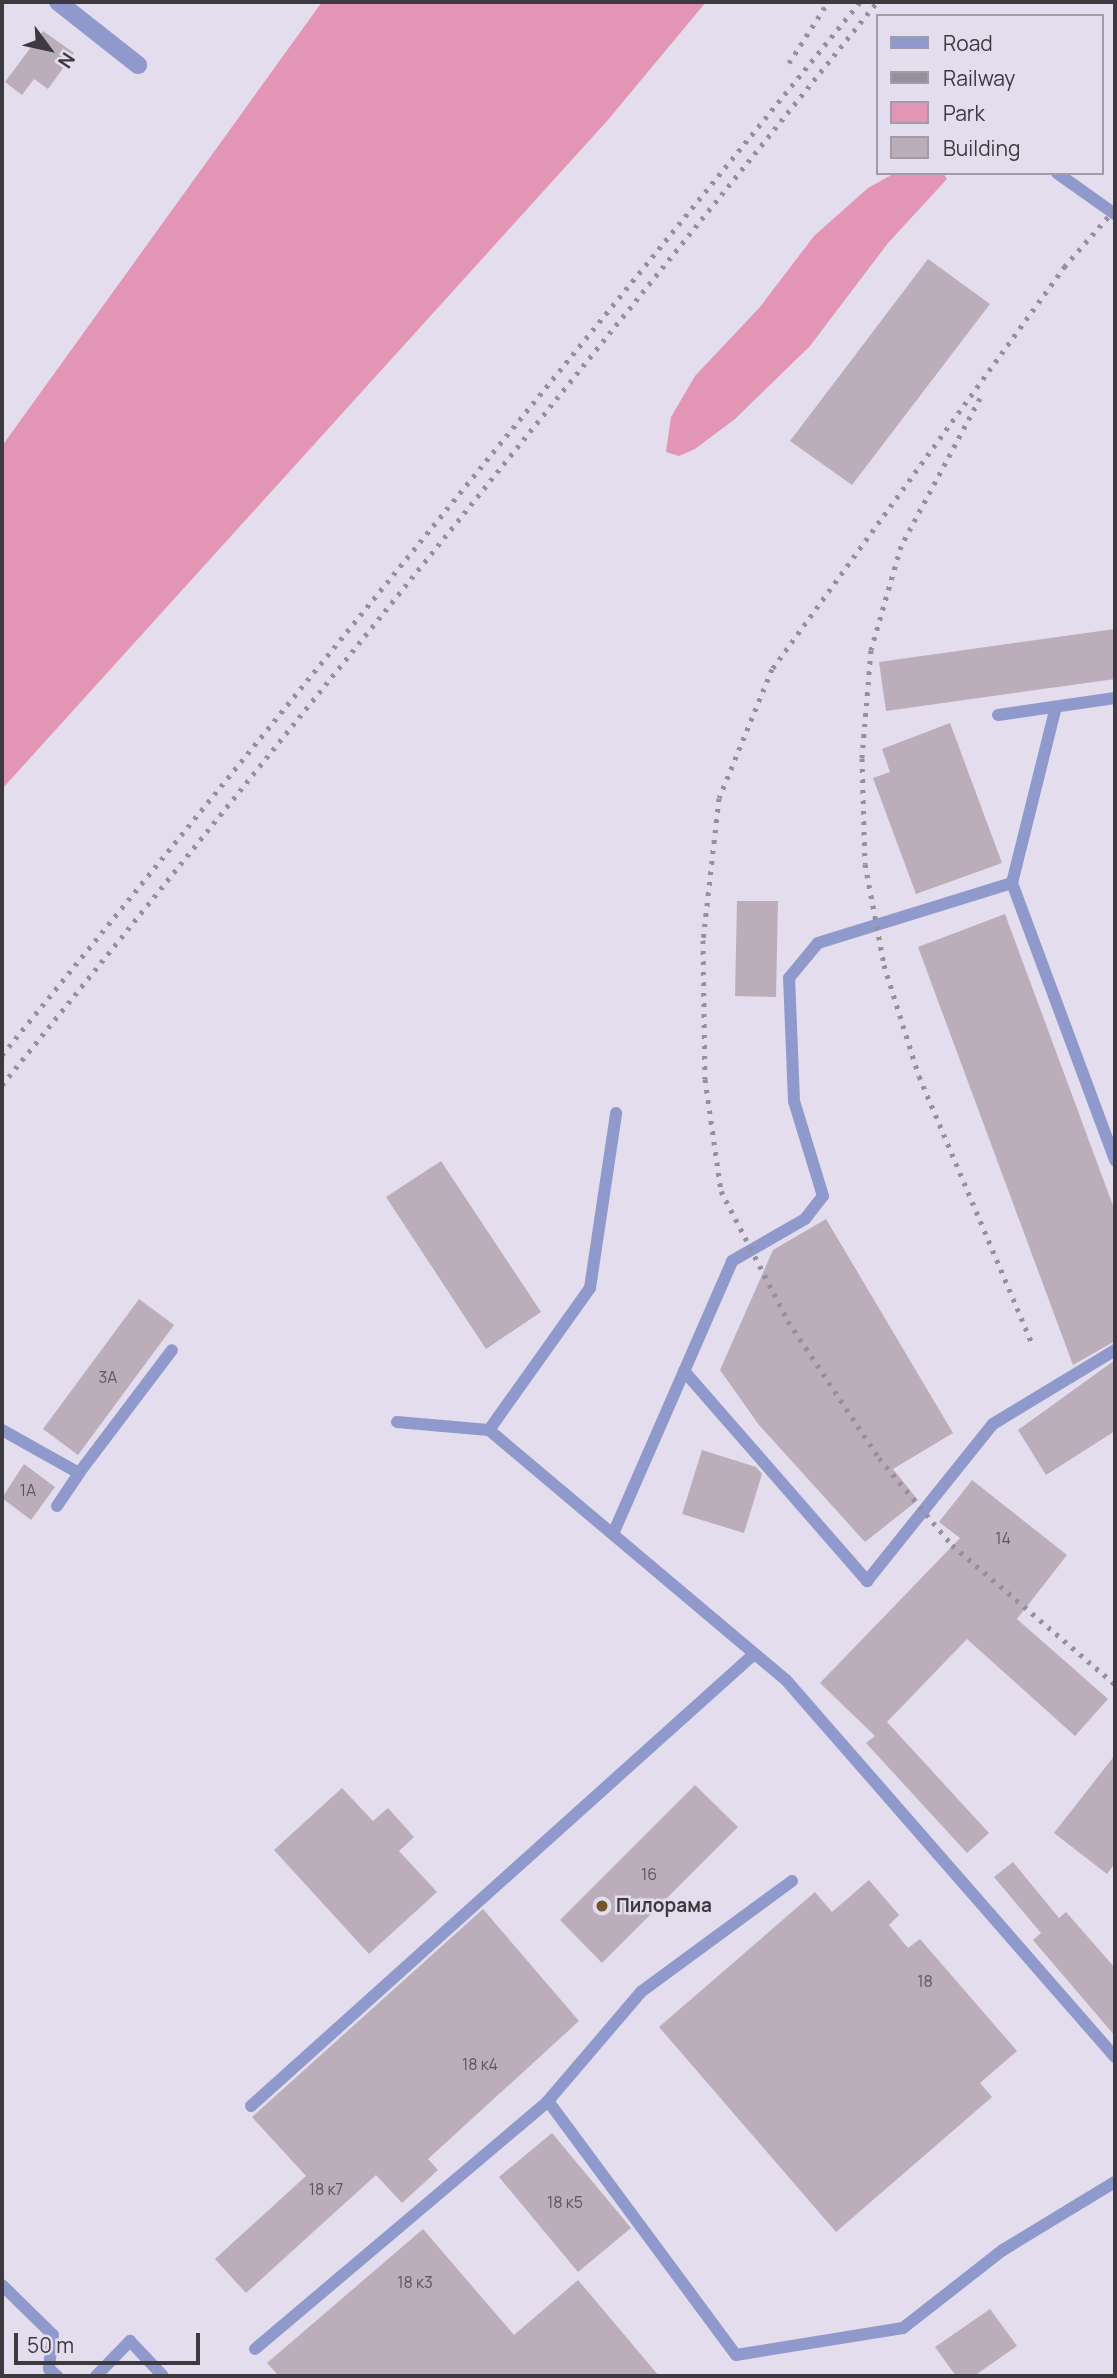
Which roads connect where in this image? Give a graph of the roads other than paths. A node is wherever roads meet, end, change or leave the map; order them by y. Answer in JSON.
{"nodes":[{"id":1,"x":58,"y":2,"type":"edge"},
{"id":2,"x":138,"y":65,"type":"dead end"},
{"id":3,"x":1060,"y":175,"type":"edge"},
{"id":4,"x":1115,"y":214,"type":"edge"},
{"id":5,"x":1115,"y":698,"type":"edge"},
{"id":6,"x":1056,"y":707,"type":"junction"},
{"id":7,"x":998,"y":715,"type":"dead end"},
{"id":8,"x":1012,"y":883,"type":"junction"},
{"id":9,"x":616,"y":1113,"type":"dead end"},
{"id":10,"x":1115,"y":1160,"type":"edge"},
{"id":11,"x":172,"y":1350,"type":"dead end"},
{"id":12,"x":1115,"y":1350,"type":"edge"},
{"id":13,"x":684,"y":1371,"type":"junction"},
{"id":14,"x":397,"y":1422,"type":"dead end"},
{"id":15,"x":2,"y":1430,"type":"edge"},
{"id":16,"x":489,"y":1430,"type":"junction"},
{"id":17,"x":79,"y":1473,"type":"junction"},
{"id":18,"x":57,"y":1506,"type":"dead end"},
{"id":19,"x":612,"y":1534,"type":"junction"},
{"id":20,"x":754,"y":1654,"type":"junction"},
{"id":21,"x":792,"y":1881,"type":"dead end"},
{"id":22,"x":1115,"y":2057,"type":"edge"},
{"id":23,"x":548,"y":2101,"type":"junction"},
{"id":24,"x":251,"y":2106,"type":"dead end"},
{"id":25,"x":1115,"y":2182,"type":"edge"},
{"id":26,"x":2,"y":2285,"type":"edge"},
{"id":27,"x":255,"y":2349,"type":"dead end"},
{"id":28,"x":57,"y":2376,"type":"edge"},
{"id":29,"x":96,"y":2376,"type":"edge"},
{"id":30,"x":163,"y":2376,"type":"edge"}],
"edges":[{"from":1,"to":2,"type":"street"},
{"from":3,"to":4,"type":"lane"},
{"from":5,"to":6,"type":"lane"},
{"from":6,"to":7,"type":"lane"},
{"from":6,"to":8,"type":"lane"},
{"from":8,"to":10,"type":"lane"},
{"from":8,"to":13,"type":"lane"},
{"from":9,"to":16,"type":"lane"},
{"from":11,"to":17,"type":"lane"},
{"from":12,"to":13,"type":"lane"},
{"from":13,"to":19,"type":"lane"},
{"from":14,"to":16,"type":"lane"},
{"from":15,"to":17,"type":"lane"},
{"from":16,"to":19,"type":"lane"},
{"from":17,"to":18,"type":"lane"},
{"from":19,"to":20,"type":"lane"},
{"from":20,"to":22,"type":"lane"},
{"from":20,"to":24,"type":"lane"},
{"from":21,"to":23,"type":"lane"},
{"from":23,"to":25,"type":"lane"},
{"from":23,"to":27,"type":"lane"},
{"from":26,"to":28,"type":"lane"},
{"from":29,"to":30,"type":"lane"}]}
